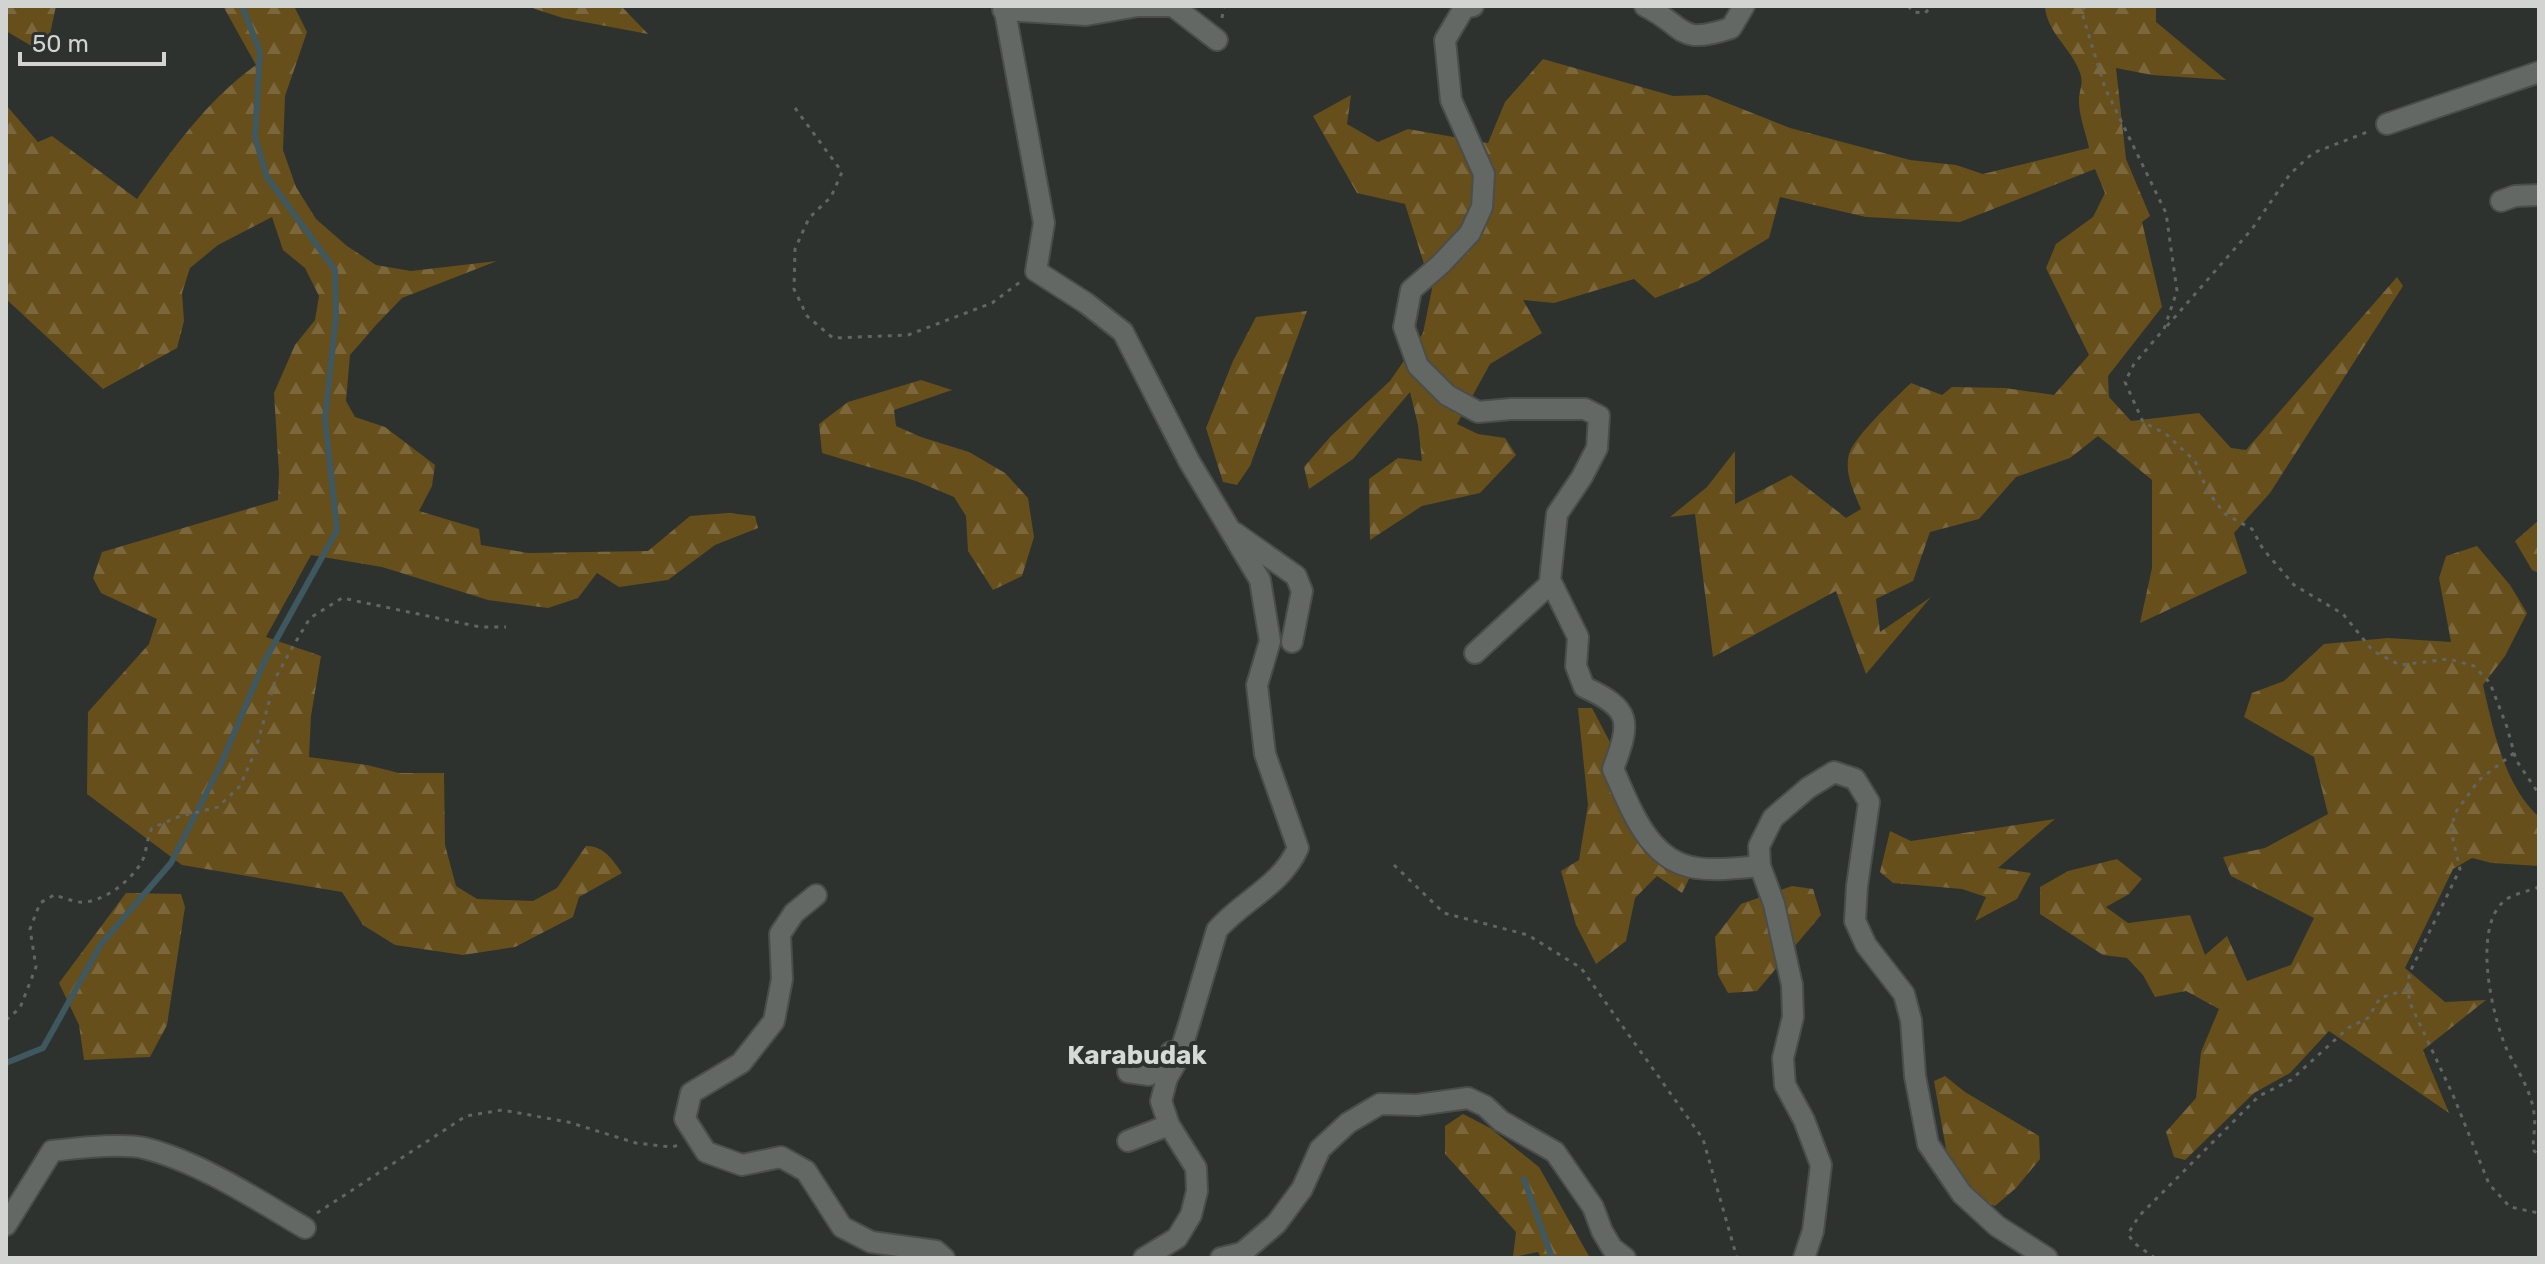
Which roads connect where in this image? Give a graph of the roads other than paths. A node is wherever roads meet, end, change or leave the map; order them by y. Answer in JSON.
{"nodes":[{"id":1,"x":1473,"y":6,"type":"edge"},
{"id":2,"x":1645,"y":6,"type":"edge"},
{"id":3,"x":1744,"y":6,"type":"edge"},
{"id":4,"x":1004,"y":8,"type":"edge"},
{"id":5,"x":1217,"y":40,"type":"dead end"},
{"id":6,"x":2539,"y":72,"type":"edge"},
{"id":7,"x":2387,"y":124,"type":"road end"},
{"id":8,"x":2538,"y":198,"type":"edge"},
{"id":9,"x":2501,"y":201,"type":"dead end"},
{"id":10,"x":1229,"y":528,"type":"junction"},
{"id":11,"x":1551,"y":583,"type":"junction"},
{"id":12,"x":1292,"y":642,"type":"dead end"},
{"id":13,"x":1475,"y":653,"type":"dead end"},
{"id":14,"x":1760,"y":866,"type":"junction"},
{"id":15,"x":816,"y":895,"type":"dead end"},
{"id":16,"x":1190,"y":1021,"type":"junction"},
{"id":17,"x":1128,"y":1072,"type":"dead end"},
{"id":18,"x":1169,"y":1125,"type":"junction"},
{"id":19,"x":1128,"y":1141,"type":"dead end"},
{"id":20,"x":6,"y":1225,"type":"edge"},
{"id":21,"x":305,"y":1228,"type":"road end"},
{"id":22,"x":944,"y":1258,"type":"edge"},
{"id":23,"x":1144,"y":1258,"type":"edge"},
{"id":24,"x":1221,"y":1258,"type":"edge"},
{"id":25,"x":1625,"y":1258,"type":"edge"},
{"id":26,"x":1804,"y":1258,"type":"edge"},
{"id":27,"x":2047,"y":1258,"type":"edge"}],
"edges":[{"from":1,"to":11,"type":"street"},
{"from":2,"to":3,"type":"street"},
{"from":4,"to":5,"type":"street"},
{"from":4,"to":10,"type":"street"},
{"from":6,"to":7,"type":"street"},
{"from":8,"to":9,"type":"street"},
{"from":10,"to":12,"type":"street"},
{"from":10,"to":16,"type":"street"},
{"from":11,"to":13,"type":"street"},
{"from":11,"to":14,"type":"street"},
{"from":14,"to":26,"type":"street"},
{"from":14,"to":27,"type":"street"},
{"from":15,"to":22,"type":"street"},
{"from":16,"to":17,"type":"street"},
{"from":16,"to":18,"type":"street"},
{"from":18,"to":19,"type":"street"},
{"from":18,"to":23,"type":"street"},
{"from":20,"to":21,"type":"street"},
{"from":24,"to":25,"type":"street"}]}
